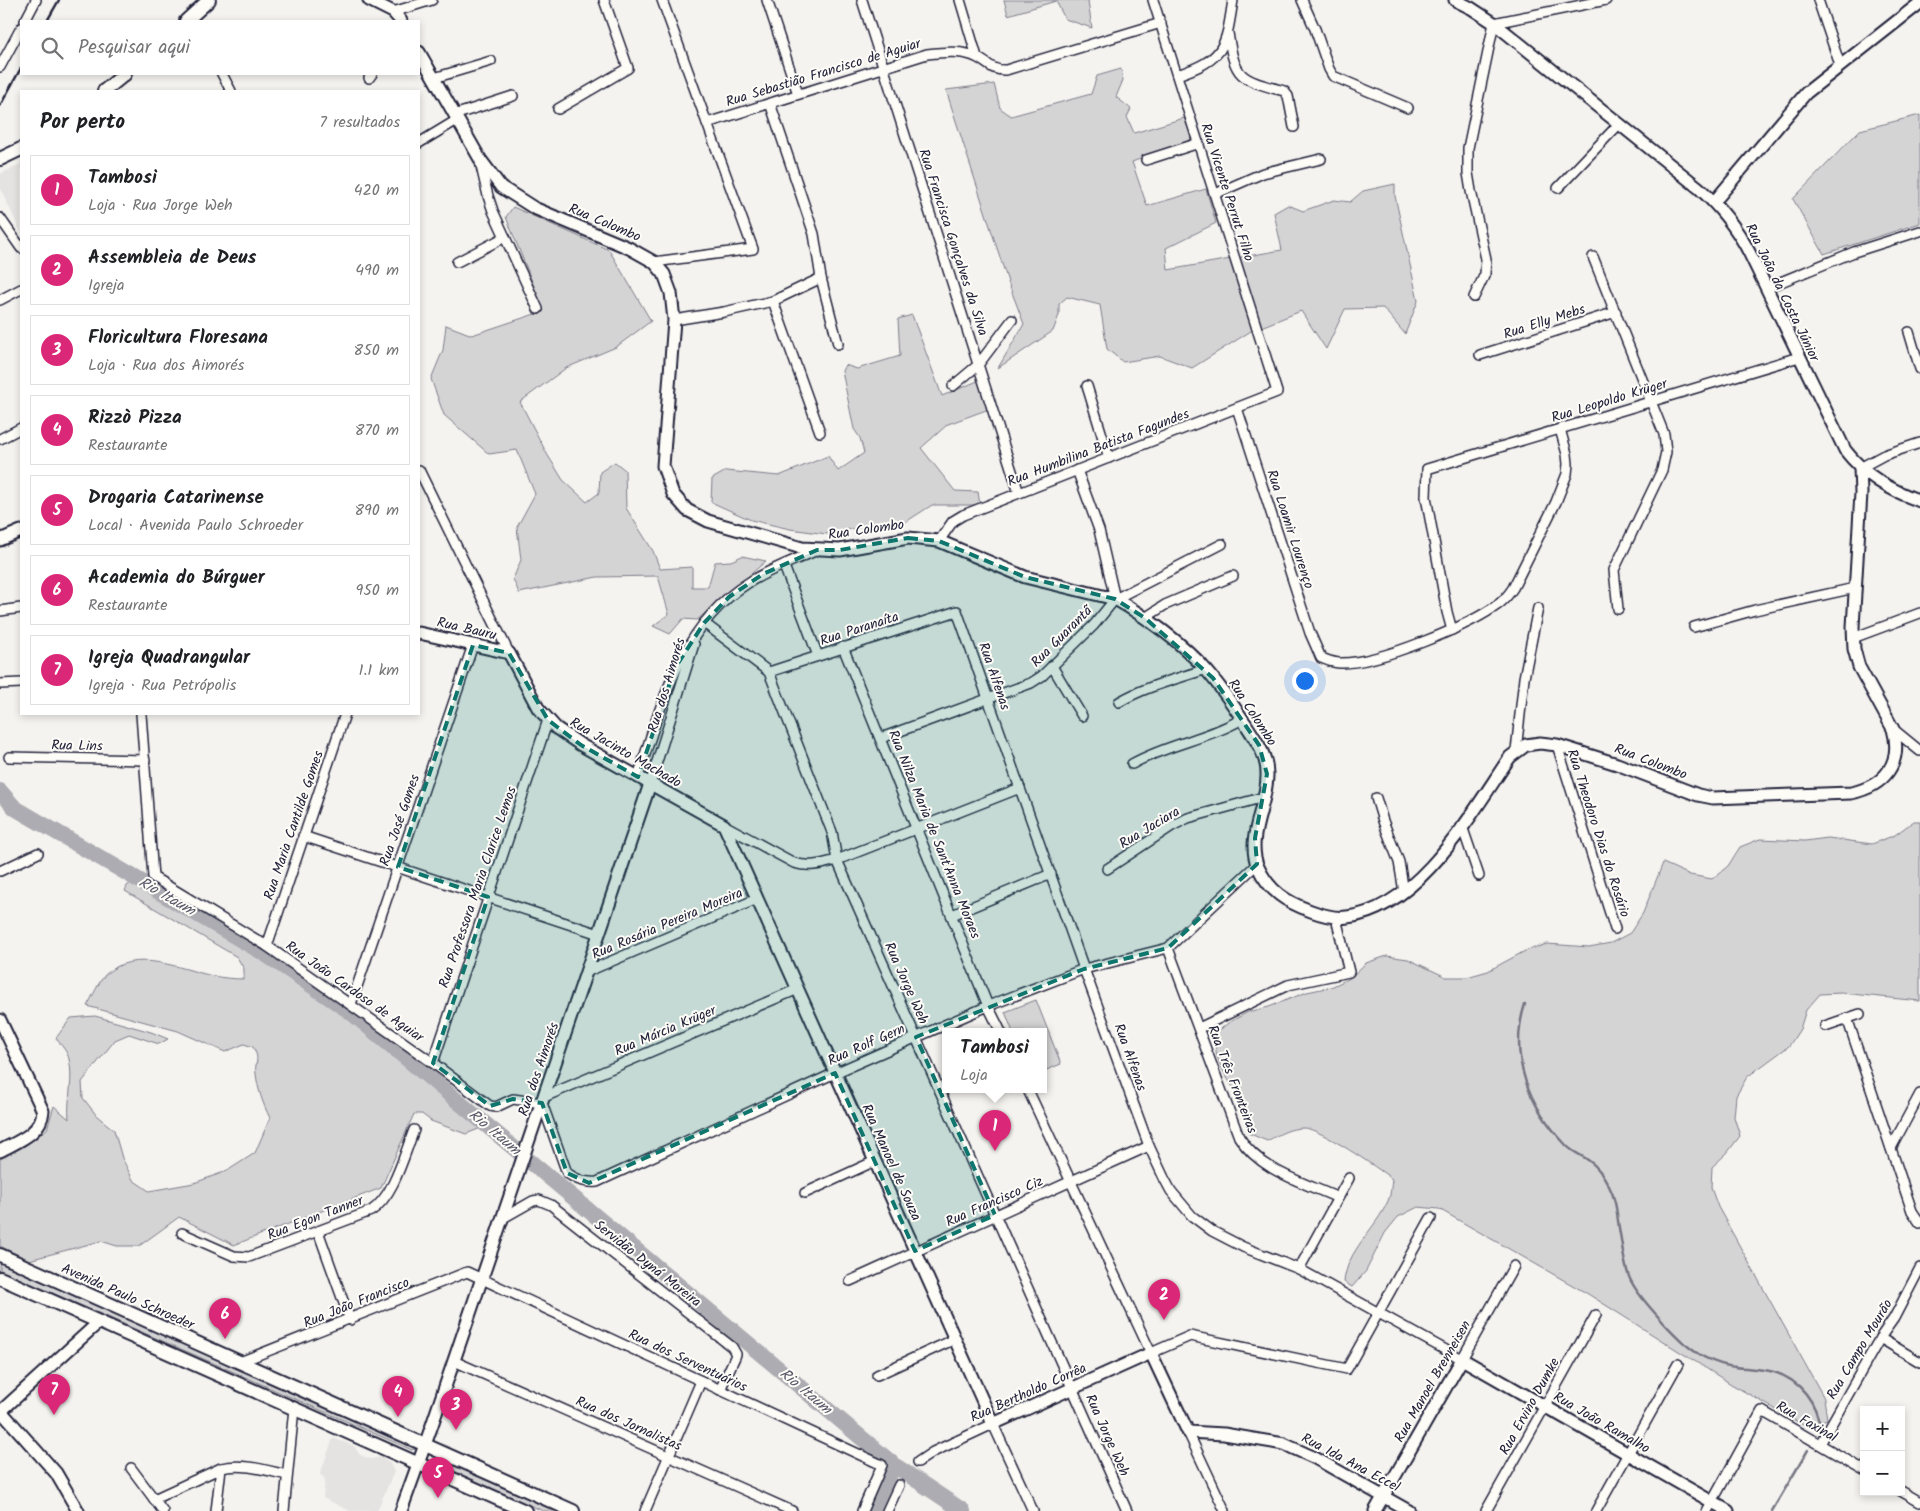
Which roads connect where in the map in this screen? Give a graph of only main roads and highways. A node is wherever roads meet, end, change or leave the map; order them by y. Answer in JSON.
{"nodes":[{"id":1,"x":209,"y":0,"type":"edge"},
{"id":2,"x":192,"y":19,"type":"edge"},
{"id":3,"x":124,"y":75,"type":"edge"},
{"id":4,"x":105,"y":90,"type":"edge"},
{"id":5,"x":20,"y":149,"type":"edge"},
{"id":6,"x":0,"y":159,"type":"edge"},
{"id":7,"x":0,"y":1255,"type":"edge"},
{"id":8,"x":0,"y":1278,"type":"edge"},
{"id":9,"x":525,"y":1511,"type":"edge"},
{"id":10,"x":574,"y":1511,"type":"edge"}],
"edges":[{"from":1,"to":2,"type":"main road"},
{"from":3,"to":4,"type":"main road"},
{"from":5,"to":6,"type":"main road"},
{"from":7,"to":10,"type":"main road","name":"Avenida Paulo Schroeder"},
{"from":8,"to":9,"type":"main road"}]}
